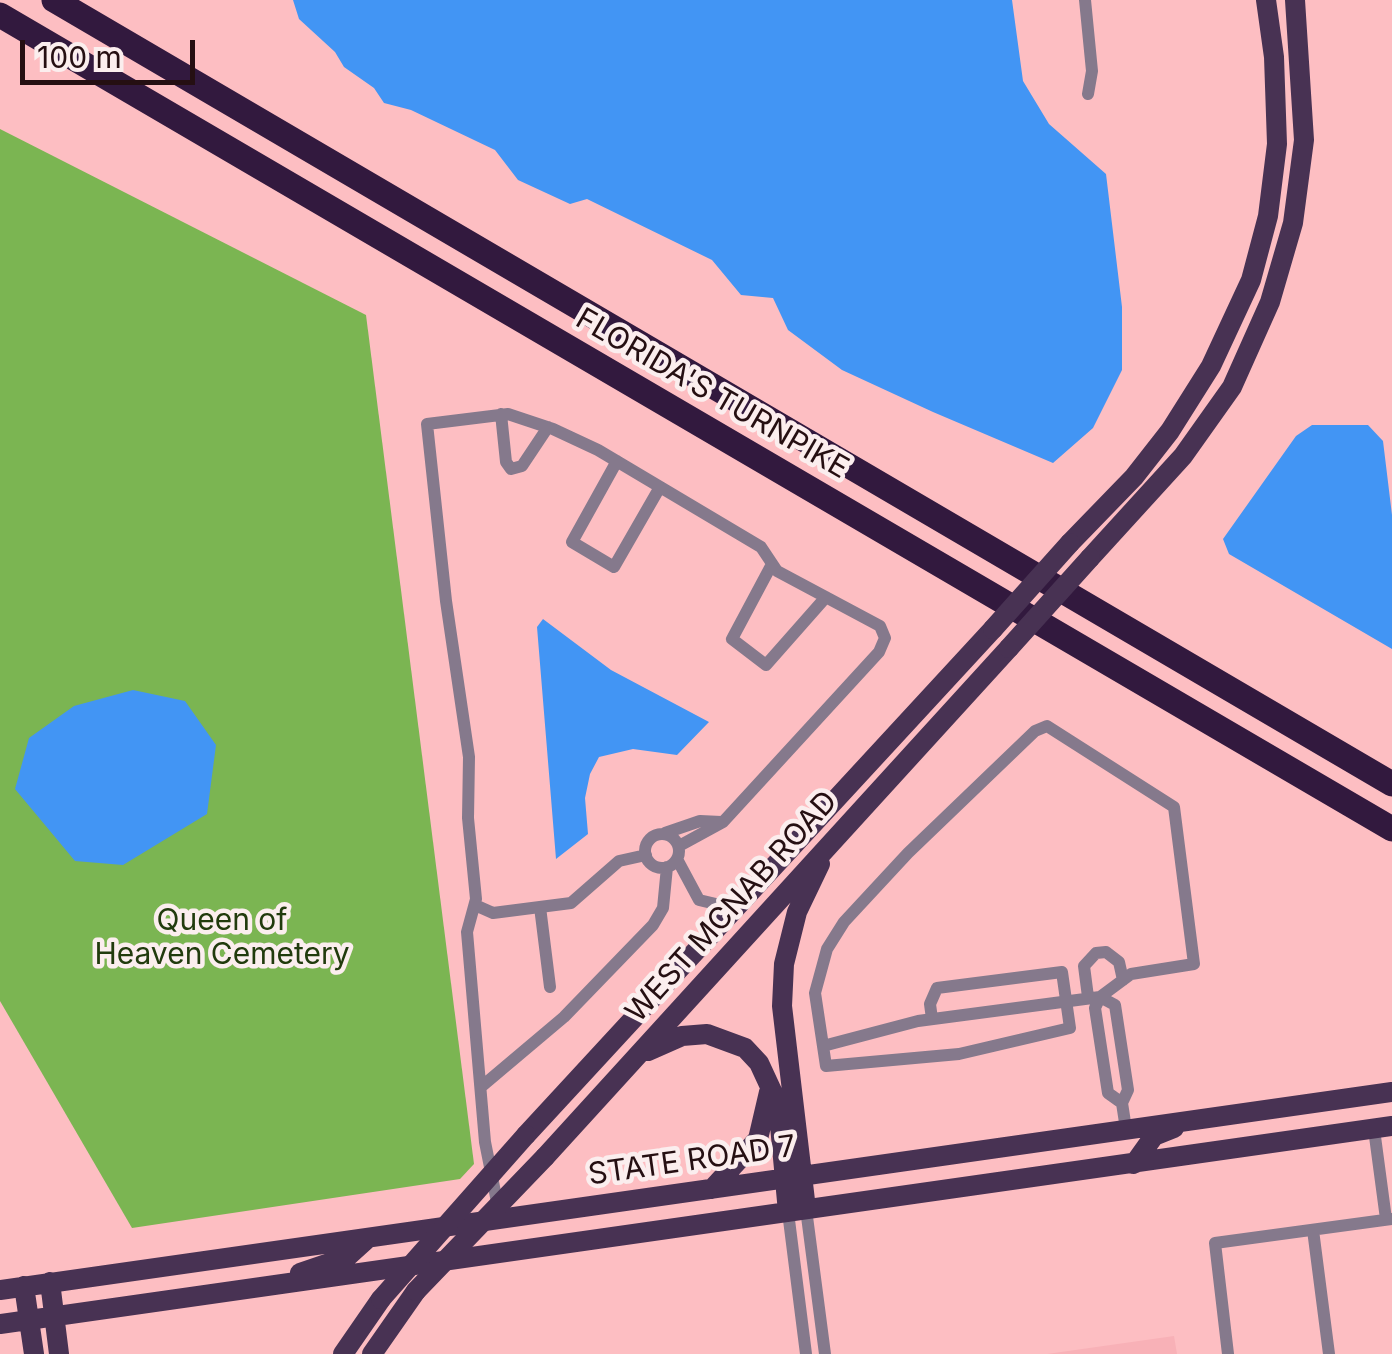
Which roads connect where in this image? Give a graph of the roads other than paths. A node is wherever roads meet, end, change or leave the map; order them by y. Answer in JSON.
{"nodes":[{"id":1,"x":54,"y":0,"type":"edge"},
{"id":2,"x":1085,"y":0,"type":"edge"},
{"id":3,"x":1266,"y":0,"type":"edge"},
{"id":4,"x":1295,"y":0,"type":"edge"},
{"id":5,"x":0,"y":15,"type":"edge"},
{"id":6,"x":1088,"y":94,"type":"dead end"},
{"id":7,"x":502,"y":414,"type":"junction"},
{"id":8,"x":548,"y":428,"type":"junction"},
{"id":9,"x":617,"y":461,"type":"junction"},
{"id":10,"x":660,"y":487,"type":"junction"},
{"id":11,"x":772,"y":564,"type":"junction"},
{"id":12,"x":826,"y":597,"type":"junction"},
{"id":13,"x":1392,"y":784,"type":"edge"},
{"id":14,"x":723,"y":822,"type":"junction"},
{"id":15,"x":1392,"y":829,"type":"edge"},
{"id":16,"x":665,"y":834,"type":"junction"},
{"id":17,"x":830,"y":844,"type":"junction"},
{"id":18,"x":646,"y":855,"type":"junction"},
{"id":19,"x":674,"y":857,"type":"junction"},
{"id":20,"x":475,"y":904,"type":"junction"},
{"id":21,"x":540,"y":907,"type":"junction"},
{"id":22,"x":738,"y":909,"type":"junction"},
{"id":23,"x":1123,"y":980,"type":"junction"},
{"id":24,"x":550,"y":987,"type":"dead end"},
{"id":25,"x":1094,"y":997,"type":"junction"},
{"id":26,"x":1066,"y":1001,"type":"junction"},
{"id":27,"x":932,"y":1020,"type":"junction"},
{"id":28,"x":1118,"y":1024,"type":"junction"},
{"id":29,"x":1098,"y":1028,"type":"junction"},
{"id":30,"x":823,"y":1046,"type":"junction"},
{"id":31,"x":637,"y":1056,"type":"junction"},
{"id":32,"x":769,"y":1080,"type":"junction"},
{"id":33,"x":481,"y":1087,"type":"junction"},
{"id":34,"x":1392,"y":1092,"type":"edge"},
{"id":35,"x":1122,"y":1104,"type":"junction"},
{"id":36,"x":1194,"y":1120,"type":"junction"},
{"id":37,"x":1383,"y":1128,"type":"edge"},
{"id":38,"x":1126,"y":1130,"type":"junction"},
{"id":39,"x":1134,"y":1164,"type":"junction"},
{"id":40,"x":1030,"y":1176,"type":"junction"},
{"id":41,"x":794,"y":1177,"type":"junction"},
{"id":42,"x":712,"y":1189,"type":"junction"},
{"id":43,"x":797,"y":1211,"type":"junction"},
{"id":44,"x":501,"y":1219,"type":"junction"},
{"id":45,"x":1389,"y":1219,"type":"edge"},
{"id":46,"x":1313,"y":1230,"type":"junction"},
{"id":47,"x":368,"y":1238,"type":"junction"},
{"id":48,"x":50,"y":1282,"type":"junction"},
{"id":49,"x":24,"y":1286,"type":"junction"},
{"id":50,"x":251,"y":1289,"type":"junction"},
{"id":51,"x":0,"y":1290,"type":"edge"},
{"id":52,"x":800,"y":1304,"type":"junction"},
{"id":53,"x":818,"y":1307,"type":"junction"},
{"id":54,"x":54,"y":1316,"type":"junction"},
{"id":55,"x":28,"y":1320,"type":"junction"},
{"id":56,"x":0,"y":1324,"type":"edge"},
{"id":57,"x":34,"y":1354,"type":"edge"},
{"id":58,"x":59,"y":1354,"type":"edge"},
{"id":59,"x":343,"y":1354,"type":"edge"},
{"id":60,"x":372,"y":1354,"type":"edge"},
{"id":61,"x":806,"y":1354,"type":"edge"},
{"id":62,"x":825,"y":1354,"type":"edge"},
{"id":63,"x":1228,"y":1354,"type":"edge"},
{"id":64,"x":1329,"y":1354,"type":"edge"}],
"edges":[{"from":1,"to":13,"type":"highway","name":"FLORIDA'S TURNPIKE"},
{"from":2,"to":6,"type":"street"},
{"from":3,"to":22,"type":"main road","name":"WEST MCNAB ROAD","bridge":true},
{"from":4,"to":17,"type":"main road","name":"WEST MCNAB ROAD","bridge":true},
{"from":5,"to":15,"type":"highway","name":"FLORIDA'S TURNPIKE"},
{"from":7,"to":8,"type":"street","name":"WEST MCNAB ROAD"},
{"from":7,"to":8,"type":"street"},
{"from":7,"to":20,"type":"street","name":"WEST MCNAB ROAD"},
{"from":8,"to":9,"type":"street","name":"WEST MCNAB ROAD"},
{"from":9,"to":10,"type":"street","name":"WEST MCNAB ROAD"},
{"from":9,"to":10,"type":"street"},
{"from":10,"to":11,"type":"street","name":"WEST MCNAB ROAD"},
{"from":11,"to":12,"type":"street","name":"WEST MCNAB ROAD"},
{"from":11,"to":12,"type":"street"},
{"from":12,"to":14,"type":"street","name":"WEST MCNAB ROAD"},
{"from":14,"to":16,"type":"street"},
{"from":14,"to":19,"type":"street","name":"WEST MCNAB ROAD"},
{"from":16,"to":18,"type":"street"},
{"from":16,"to":19,"type":"street","name":"WEST MCNAB ROAD"},
{"from":17,"to":31,"type":"main road","name":"WEST MCNAB ROAD"},
{"from":17,"to":41,"type":"main road"},
{"from":18,"to":19,"type":"street","name":"WEST MCNAB ROAD"},
{"from":18,"to":21,"type":"street"},
{"from":19,"to":22,"type":"street","name":"WEST MCNAB ROAD"},
{"from":19,"to":33,"type":"street","name":"WEST MCNAB ROAD"},
{"from":20,"to":21,"type":"street"},
{"from":20,"to":33,"type":"street","name":"WEST MCNAB ROAD"},
{"from":21,"to":24,"type":"street"},
{"from":22,"to":59,"type":"main road","name":"WEST MCNAB ROAD","bridge":true},
{"from":23,"to":25,"type":"street"},
{"from":23,"to":25,"type":"street"},
{"from":23,"to":30,"type":"street"},
{"from":25,"to":26,"type":"street"},
{"from":25,"to":28,"type":"street"},
{"from":25,"to":29,"type":"street"},
{"from":26,"to":27,"type":"street"},
{"from":26,"to":27,"type":"street"},
{"from":26,"to":30,"type":"street"},
{"from":27,"to":30,"type":"street"},
{"from":28,"to":29,"type":"street"},
{"from":28,"to":35,"type":"street"},
{"from":29,"to":35,"type":"street"},
{"from":31,"to":32,"type":"main road"},
{"from":31,"to":60,"type":"main road","name":"WEST MCNAB ROAD","bridge":true},
{"from":32,"to":41,"type":"main road"},
{"from":32,"to":42,"type":"main road"},
{"from":33,"to":44,"type":"street","name":"WEST MCNAB ROAD"},
{"from":34,"to":36,"type":"main road","name":"STATE ROAD 7"},
{"from":35,"to":38,"type":"street"},
{"from":36,"to":38,"type":"main road","name":"STATE ROAD 7"},
{"from":36,"to":39,"type":"main road"},
{"from":37,"to":39,"type":"main road"},
{"from":37,"to":45,"type":"street"},
{"from":38,"to":40,"type":"main road"},
{"from":38,"to":41,"type":"main road","name":"STATE ROAD 7"},
{"from":39,"to":40,"type":"main road"},
{"from":40,"to":43,"type":"main road"},
{"from":41,"to":42,"type":"main road","name":"STATE ROAD 7"},
{"from":41,"to":43,"type":"main road"},
{"from":42,"to":44,"type":"main road","name":"STATE ROAD 7"},
{"from":43,"to":50,"type":"main road"},
{"from":43,"to":52,"type":"street"},
{"from":43,"to":53,"type":"street"},
{"from":44,"to":47,"type":"main road","name":"STATE ROAD 7"},
{"from":45,"to":46,"type":"street"},
{"from":46,"to":63,"type":"street"},
{"from":46,"to":64,"type":"street"},
{"from":47,"to":48,"type":"main road","name":"STATE ROAD 7"},
{"from":47,"to":50,"type":"main road"},
{"from":48,"to":49,"type":"main road","name":"STATE ROAD 7"},
{"from":48,"to":54,"type":"main road"},
{"from":49,"to":51,"type":"main road","name":"STATE ROAD 7"},
{"from":49,"to":55,"type":"main road"},
{"from":50,"to":54,"type":"main road"},
{"from":52,"to":53,"type":"street"},
{"from":52,"to":61,"type":"street"},
{"from":53,"to":62,"type":"street"},
{"from":54,"to":55,"type":"main road"},
{"from":54,"to":58,"type":"main road"},
{"from":55,"to":56,"type":"main road"},
{"from":55,"to":57,"type":"main road"}]}
